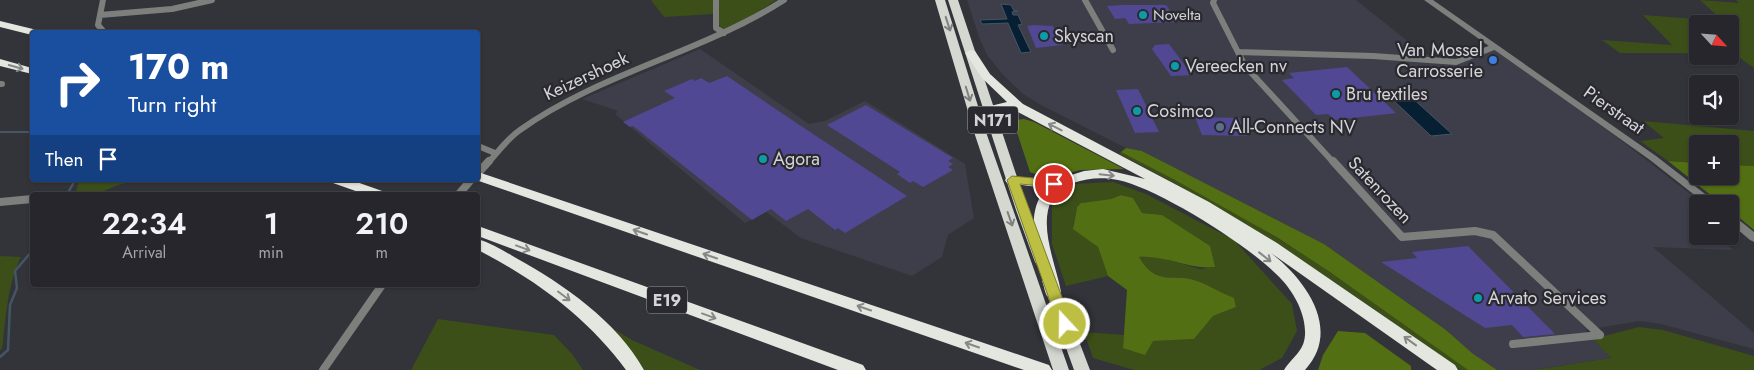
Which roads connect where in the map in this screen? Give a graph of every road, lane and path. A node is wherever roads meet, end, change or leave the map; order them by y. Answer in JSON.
{"nodes":[{"id":1,"x":103,"y":0,"type":"edge"},
{"id":2,"x":212,"y":0,"type":"edge"},
{"id":3,"x":716,"y":0,"type":"edge"},
{"id":4,"x":784,"y":0,"type":"edge"},
{"id":5,"x":940,"y":0,"type":"edge"},
{"id":6,"x":953,"y":0,"type":"edge"},
{"id":7,"x":1085,"y":0,"type":"edge"},
{"id":8,"x":1214,"y":0,"type":"edge"},
{"id":9,"x":1428,"y":0,"type":"edge"},
{"id":10,"x":100,"y":15,"type":"junction"},
{"id":11,"x":0,"y":24,"type":"edge"},
{"id":12,"x":102,"y":30,"type":"edge"},
{"id":13,"x":30,"y":31,"type":"edge"},
{"id":14,"x":724,"y":33,"type":"junction"},
{"id":15,"x":1494,"y":46,"type":"junction"},
{"id":16,"x":1113,"y":50,"type":"dead end"},
{"id":17,"x":1238,"y":52,"type":"junction"},
{"id":18,"x":971,"y":53,"type":"junction"},
{"id":19,"x":0,"y":62,"type":"edge"},
{"id":20,"x":30,"y":70,"type":"edge"},
{"id":21,"x":1020,"y":107,"type":"junction"},
{"id":22,"x":990,"y":110,"type":"junction"},
{"id":23,"x":976,"y":121,"type":"junction"},
{"id":24,"x":480,"y":147,"type":"edge"},
{"id":25,"x":495,"y":153,"type":"junction"},
{"id":26,"x":995,"y":173,"type":"junction"},
{"id":27,"x":481,"y":176,"type":"edge"},
{"id":28,"x":1012,"y":180,"type":"junction"},
{"id":29,"x":344,"y":182,"type":"edge"},
{"id":30,"x":469,"y":182,"type":"edge"},
{"id":31,"x":1060,"y":183,"type":"junction"},
{"id":32,"x":372,"y":192,"type":"edge"},
{"id":33,"x":461,"y":192,"type":"edge"},
{"id":34,"x":1701,"y":195,"type":"edge"},
{"id":35,"x":30,"y":199,"type":"edge"},
{"id":36,"x":0,"y":202,"type":"edge"},
{"id":37,"x":1739,"y":226,"type":"edge"},
{"id":38,"x":480,"y":232,"type":"edge"},
{"id":39,"x":1754,"y":238,"type":"edge"},
{"id":40,"x":480,"y":245,"type":"edge"},
{"id":41,"x":381,"y":287,"type":"edge"},
{"id":42,"x":1053,"y":292,"type":"junction"},
{"id":43,"x":1513,"y":344,"type":"dead end"},
{"id":44,"x":323,"y":370,"type":"edge"},
{"id":45,"x":635,"y":370,"type":"edge"},
{"id":46,"x":858,"y":370,"type":"edge"},
{"id":47,"x":1043,"y":370,"type":"edge"},
{"id":48,"x":1061,"y":370,"type":"edge"},
{"id":49,"x":1082,"y":370,"type":"edge"},
{"id":50,"x":1293,"y":370,"type":"edge"},
{"id":51,"x":1449,"y":370,"type":"edge"}],
"edges":[{"from":1,"to":10,"type":"street"},
{"from":2,"to":10,"type":"street"},
{"from":3,"to":14,"type":"street"},
{"from":4,"to":14,"type":"street","name":"Keizershoek"},
{"from":5,"to":23,"type":"highway","number":"N171","one_way":true},
{"from":6,"to":18,"type":"highway","number":"N171"},
{"from":7,"to":16,"type":"street"},
{"from":8,"to":17,"type":"street","name":"Satenrozen"},
{"from":9,"to":15,"type":"street","name":"Pierstraat"},
{"from":10,"to":12,"type":"street"},
{"from":11,"to":13,"type":"highway"},
{"from":14,"to":25,"type":"street","name":"Keizershoek"},
{"from":15,"to":17,"type":"street"},
{"from":15,"to":34,"type":"street","name":"Pierstraat"},
{"from":17,"to":43,"type":"street","name":"Satenrozen"},
{"from":18,"to":21,"type":"highway"},
{"from":18,"to":22,"type":"highway","number":"N171"},
{"from":19,"to":20,"type":"highway","one_way":true},
{"from":21,"to":22,"type":"highway"},
{"from":51,"to":21,"type":"highway","one_way":true},
{"from":22,"to":23,"type":"highway"},
{"from":22,"to":28,"type":"highway","number":"N171"},
{"from":23,"to":26,"type":"highway","number":"N171"},
{"from":24,"to":25,"type":"street"},
{"from":25,"to":27,"type":"street","name":"Keizershoek"},
{"from":26,"to":28,"type":"highway"},
{"from":26,"to":48,"type":"highway","number":"N171","one_way":true},
{"from":47,"to":27,"type":"highway","one_way":true},
{"from":28,"to":31,"type":"highway"},
{"from":28,"to":42,"type":"highway","number":"N171"},
{"from":29,"to":32,"type":"highway"},
{"from":30,"to":33,"type":"street"},
{"from":31,"to":42,"type":"highway"},
{"from":31,"to":50,"type":"highway","one_way":true},
{"from":35,"to":36,"type":"street"},
{"from":37,"to":39,"type":"street"},
{"from":38,"to":46,"type":"highway","number":"E19","one_way":true},
{"from":40,"to":45,"type":"highway","one_way":true},
{"from":41,"to":44,"type":"street"},
{"from":42,"to":49,"type":"highway","number":"N171"}]}
